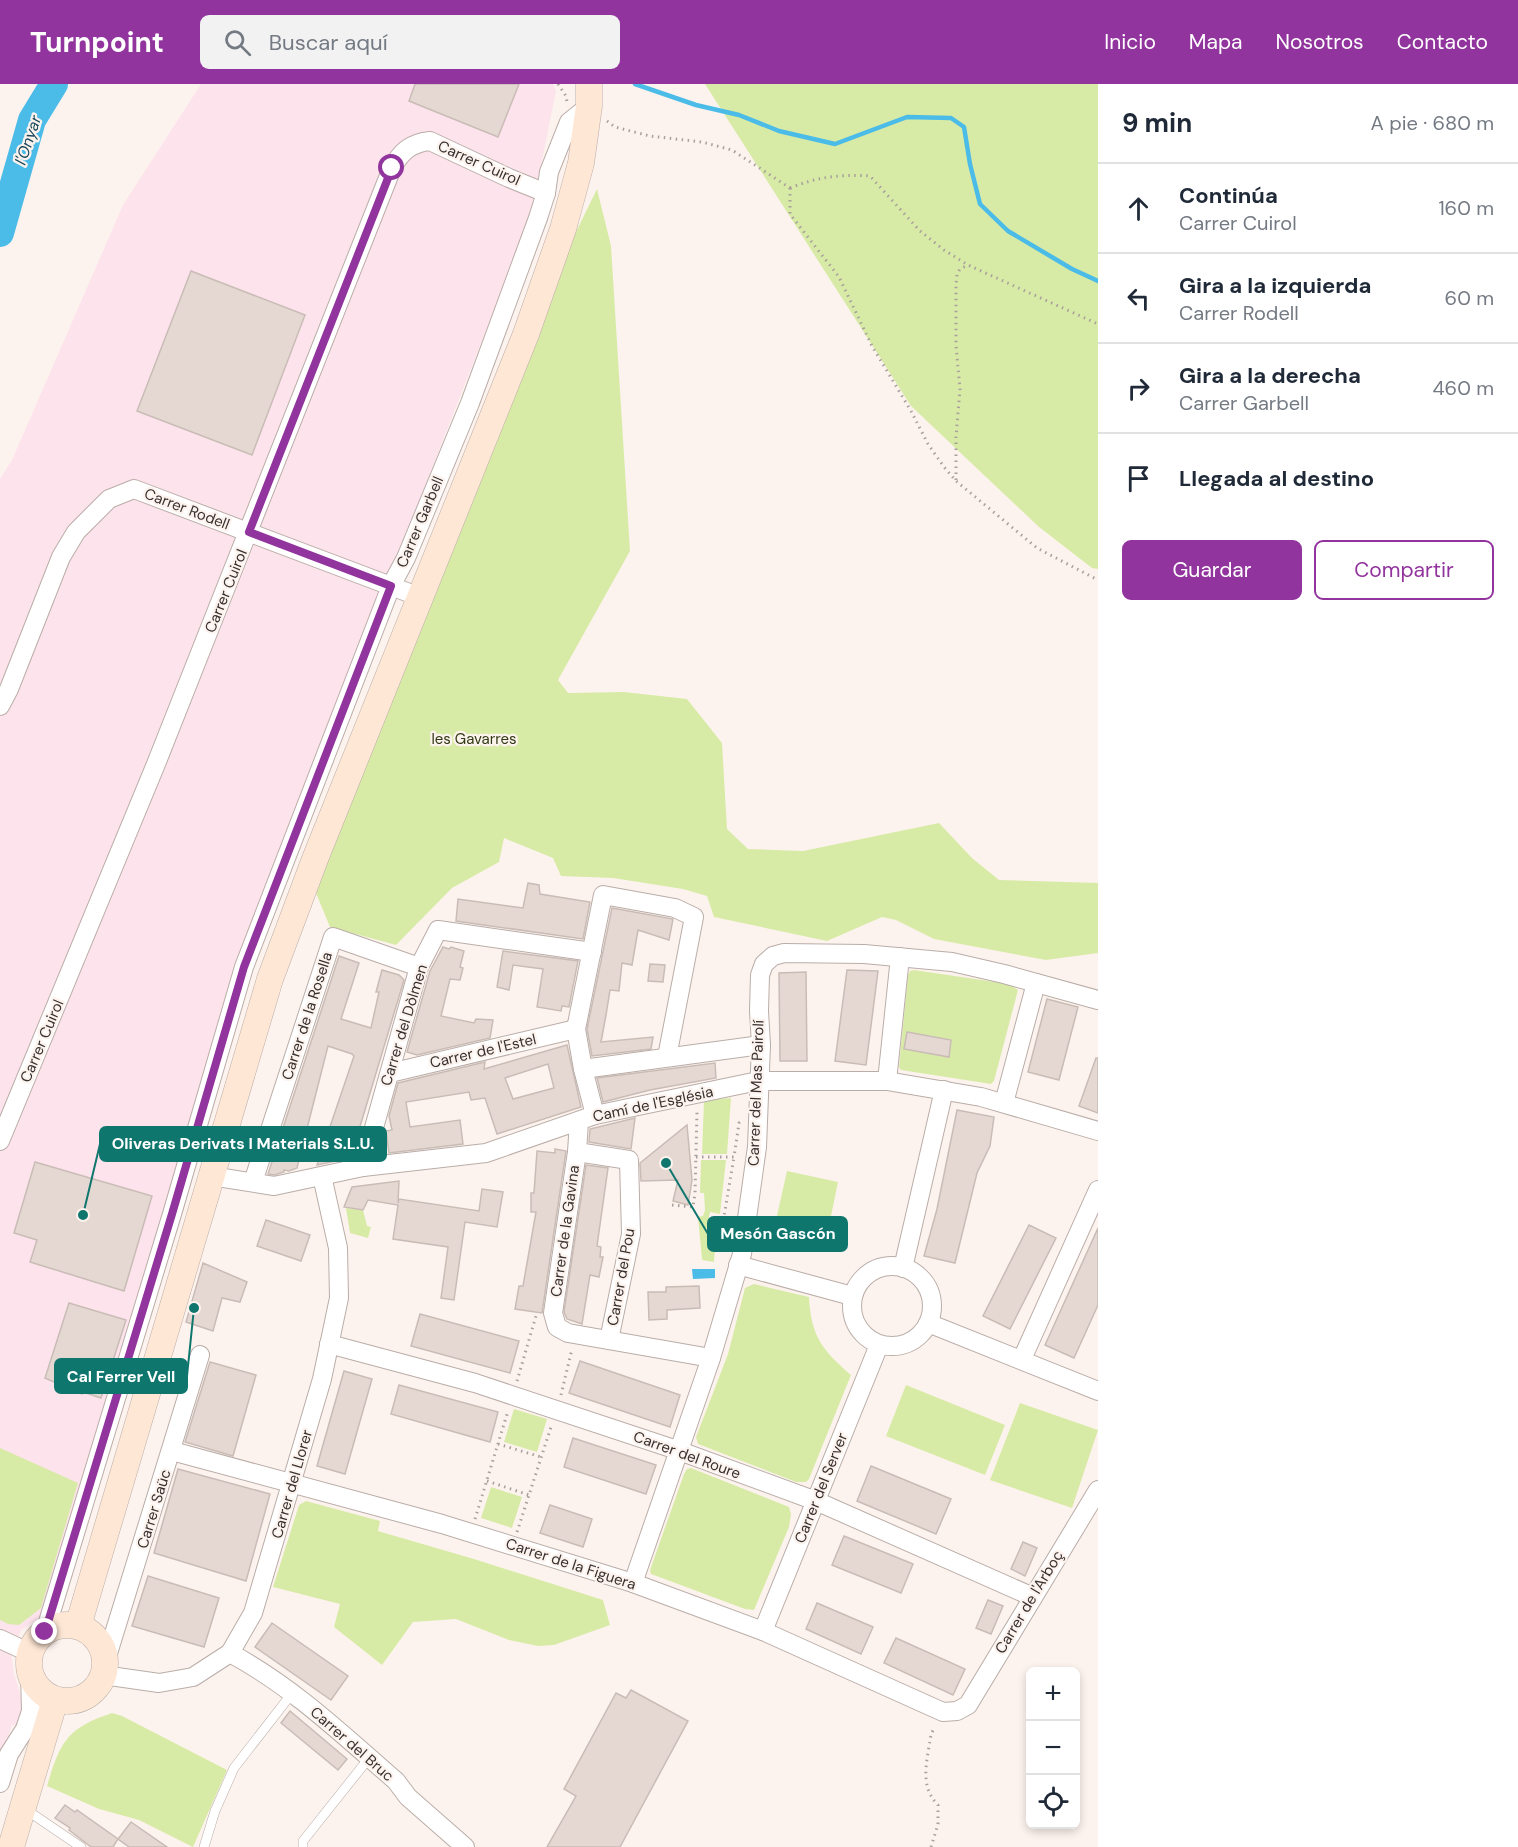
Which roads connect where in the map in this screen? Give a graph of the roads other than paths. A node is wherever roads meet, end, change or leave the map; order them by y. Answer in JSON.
{"nodes":[{"id":1,"x":589,"y":95,"type":"edge"},
{"id":2,"x":546,"y":193,"type":"junction"},
{"id":3,"x":249,"y":532,"type":"junction"},
{"id":4,"x":391,"y":586,"type":"junction"},
{"id":5,"x":420,"y":597,"type":"junction"},
{"id":6,"x":0,"y":706,"type":"edge"},
{"id":7,"x":592,"y":952,"type":"junction"},
{"id":8,"x":900,"y":957,"type":"junction"},
{"id":9,"x":419,"y":968,"type":"junction"},
{"id":10,"x":1036,"y":983,"type":"junction"},
{"id":11,"x":1098,"y":1000,"type":"edge"},
{"id":12,"x":576,"y":1029,"type":"junction"},
{"id":13,"x":761,"y":1045,"type":"junction"},
{"id":14,"x":667,"y":1057,"type":"junction"},
{"id":15,"x":583,"y":1069,"type":"junction"},
{"id":16,"x":390,"y":1073,"type":"junction"},
{"id":17,"x":758,"y":1081,"type":"junction"},
{"id":18,"x":887,"y":1081,"type":"junction"},
{"id":19,"x":944,"y":1090,"type":"junction"},
{"id":20,"x":1004,"y":1103,"type":"junction"},
{"id":21,"x":587,"y":1118,"type":"junction"},
{"id":22,"x":1098,"y":1131,"type":"edge"},
{"id":23,"x":0,"y":1141,"type":"edge"},
{"id":24,"x":577,"y":1152,"type":"junction"},
{"id":25,"x":363,"y":1167,"type":"junction"},
{"id":26,"x":211,"y":1176,"type":"junction"},
{"id":27,"x":321,"y":1176,"type":"junction"},
{"id":28,"x":254,"y":1182,"type":"junction"},
{"id":29,"x":1098,"y":1190,"type":"edge"},
{"id":30,"x":740,"y":1259,"type":"junction"},
{"id":31,"x":903,"y":1268,"type":"junction"},
{"id":32,"x":852,"y":1296,"type":"junction"},
{"id":33,"x":928,"y":1323,"type":"junction"},
{"id":34,"x":609,"y":1340,"type":"junction"},
{"id":35,"x":329,"y":1344,"type":"junction"},
{"id":36,"x":879,"y":1345,"type":"junction"},
{"id":37,"x":200,"y":1355,"type":"dead end"},
{"id":38,"x":711,"y":1358,"type":"junction"},
{"id":39,"x":1022,"y":1359,"type":"junction"},
{"id":40,"x":1098,"y":1390,"type":"edge"},
{"id":41,"x":677,"y":1450,"type":"junction"},
{"id":42,"x":172,"y":1451,"type":"junction"},
{"id":43,"x":293,"y":1483,"type":"junction"},
{"id":44,"x":1098,"y":1490,"type":"edge"},
{"id":45,"x":816,"y":1501,"type":"junction"},
{"id":46,"x":633,"y":1583,"type":"junction"},
{"id":47,"x":1033,"y":1597,"type":"junction"},
{"id":48,"x":78,"y":1626,"type":"junction"},
{"id":49,"x":763,"y":1631,"type":"junction"},
{"id":50,"x":45,"y":1632,"type":"junction"},
{"id":51,"x":0,"y":1639,"type":"edge"},
{"id":52,"x":230,"y":1653,"type":"junction"},
{"id":53,"x":30,"y":1663,"type":"junction"},
{"id":54,"x":104,"y":1669,"type":"junction"},
{"id":55,"x":293,"y":1692,"type":"junction"},
{"id":56,"x":55,"y":1700,"type":"junction"},
{"id":57,"x":950,"y":1712,"type":"joint"},
{"id":58,"x":369,"y":1758,"type":"junction"},
{"id":59,"x":0,"y":1783,"type":"edge"},
{"id":60,"x":23,"y":1808,"type":"junction"},
{"id":61,"x":11,"y":1847,"type":"edge"},
{"id":62,"x":81,"y":1847,"type":"edge"},
{"id":63,"x":204,"y":1847,"type":"edge"},
{"id":64,"x":303,"y":1847,"type":"edge"},
{"id":65,"x":465,"y":1847,"type":"edge"}],
"edges":[{"from":1,"to":2,"type":"street","name":"Carrer Garbell"},
{"from":1,"to":5,"type":"main road"},
{"from":2,"to":3,"type":"street","name":"Carrer Cuirol"},
{"from":2,"to":4,"type":"street","name":"Carrer Garbell"},
{"from":3,"to":4,"type":"street","name":"Carrer Rodell"},
{"from":3,"to":6,"type":"street","name":"Carrer Rodell"},
{"from":3,"to":23,"type":"street","name":"Carrer Cuirol"},
{"from":4,"to":5,"type":"street","name":"Carrer Rodell"},
{"from":4,"to":50,"type":"street","name":"Carrer Garbell"},
{"from":5,"to":26,"type":"main road"},
{"from":7,"to":9,"type":"street","name":"Carrer del Dòlmen"},
{"from":7,"to":12,"type":"street"},
{"from":7,"to":14,"type":"street"},
{"from":8,"to":10,"type":"street","name":"Carrer del Mas Pairolí"},
{"from":8,"to":13,"type":"street","name":"Carrer del Mas Pairolí"},
{"from":8,"to":18,"type":"street"},
{"from":9,"to":16,"type":"street","name":"Carrer del Dòlmen"},
{"from":9,"to":28,"type":"street","name":"Carrer de la Rosella"},
{"from":10,"to":11,"type":"street","name":"Carrer del Mas Pairolí"},
{"from":10,"to":20,"type":"street"},
{"from":12,"to":15,"type":"street","name":"Carrer de la Gavina"},
{"from":12,"to":16,"type":"street","name":"Carrer de l'Estel"},
{"from":13,"to":14,"type":"street"},
{"from":13,"to":17,"type":"street","name":"Carrer del Mas Pairolí"},
{"from":14,"to":15,"type":"street"},
{"from":15,"to":21,"type":"street","name":"Carrer de la Gavina"},
{"from":16,"to":25,"type":"street","name":"Carrer del Dòlmen"},
{"from":17,"to":18,"type":"street","name":"Camí de l'Església"},
{"from":17,"to":21,"type":"street","name":"Camí de l'Església"},
{"from":17,"to":30,"type":"street","name":"Carrer del Mas Pairolí"},
{"from":18,"to":19,"type":"street","name":"Camí de l'Església"},
{"from":19,"to":20,"type":"street","name":"Camí de l'Església"},
{"from":19,"to":31,"type":"street"},
{"from":20,"to":22,"type":"street","name":"Camí de l'Església"},
{"from":21,"to":24,"type":"street","name":"Carrer de la Gavina"},
{"from":21,"to":25,"type":"street","name":"Camí de l'Església"},
{"from":24,"to":34,"type":"street","name":"Carrer de la Gavina"},
{"from":24,"to":34,"type":"street","name":"Carrer del Pou"},
{"from":25,"to":27,"type":"street","name":"Camí de l'Església"},
{"from":26,"to":28,"type":"street","name":"Camí de l'Església"},
{"from":26,"to":48,"type":"main road"},
{"from":27,"to":28,"type":"street","name":"Camí de l'Església"},
{"from":27,"to":35,"type":"street","name":"Carrer del Llorer"},
{"from":29,"to":39,"type":"street"},
{"from":30,"to":32,"type":"street"},
{"from":30,"to":38,"type":"street","name":"Carrer del Mas Pairolí"},
{"from":31,"to":32,"type":"street"},
{"from":31,"to":33,"type":"street"},
{"from":32,"to":36,"type":"street"},
{"from":33,"to":36,"type":"street"},
{"from":33,"to":39,"type":"street"},
{"from":34,"to":38,"type":"street","name":"Carrer de la Gavina"},
{"from":35,"to":41,"type":"street","name":"Carrer del Roure"},
{"from":35,"to":43,"type":"street","name":"Carrer del Llorer"},
{"from":36,"to":45,"type":"street","name":"Carrer del Server"},
{"from":37,"to":42,"type":"street","name":"Carrer Saüc"},
{"from":38,"to":41,"type":"street","name":"Carrer del Mas Pairolí"},
{"from":39,"to":40,"type":"street"},
{"from":41,"to":45,"type":"street","name":"Carrer del Roure"},
{"from":41,"to":46,"type":"street","name":"Carrer del Mas Pairolí"},
{"from":42,"to":43,"type":"street","name":"Carrer de la Figuera"},
{"from":42,"to":54,"type":"street","name":"Carrer Saüc"},
{"from":43,"to":46,"type":"street","name":"Carrer de la Figuera"},
{"from":43,"to":52,"type":"street","name":"Carrer del Llorer"},
{"from":44,"to":47,"type":"street","name":"Carrer de l'Arboç"},
{"from":45,"to":47,"type":"street","name":"Carrer del Roure"},
{"from":45,"to":49,"type":"street","name":"Carrer del Server"},
{"from":46,"to":49,"type":"street","name":"Carrer de la Figuera"},
{"from":47,"to":57,"type":"street","name":"Carrer de l'Arboç"},
{"from":48,"to":50,"type":"main road"},
{"from":48,"to":54,"type":"main road"},
{"from":49,"to":57,"type":"street","name":"Carrer de la Figuera"},
{"from":50,"to":53,"type":"main road"},
{"from":51,"to":53,"type":"street"},
{"from":52,"to":54,"type":"street","name":"Carrer del Llorer"},
{"from":52,"to":55,"type":"street","name":"Carrer del Bruc"},
{"from":53,"to":56,"type":"main road"},
{"from":53,"to":59,"type":"street"},
{"from":54,"to":56,"type":"main road"},
{"from":55,"to":58,"type":"street","name":"Carrer del Bruc"},
{"from":55,"to":63,"type":"lane"},
{"from":56,"to":60,"type":"main road"},
{"from":58,"to":64,"type":"lane"},
{"from":58,"to":65,"type":"street","name":"Carrer del Bruc"},
{"from":60,"to":61,"type":"main road"},
{"from":60,"to":62,"type":"lane"}]}
